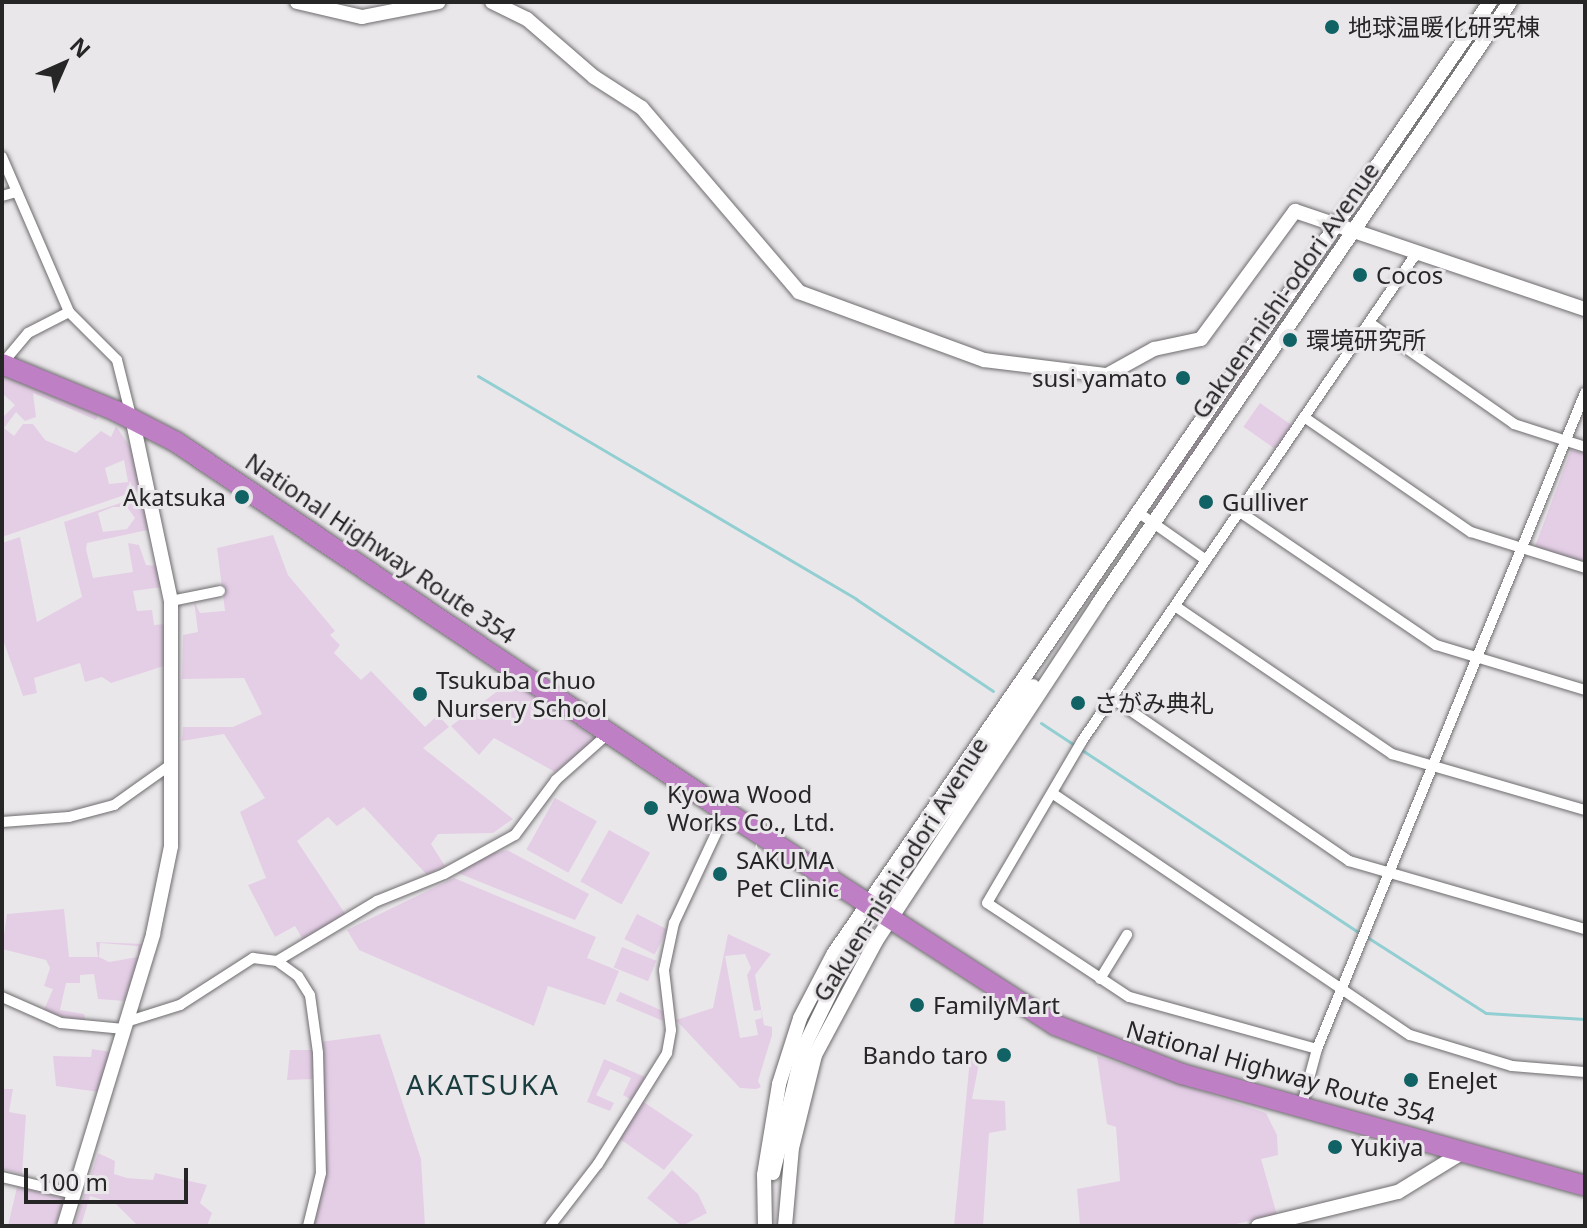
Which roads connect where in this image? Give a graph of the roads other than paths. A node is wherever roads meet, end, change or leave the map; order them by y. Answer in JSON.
{"nodes":[{"id":1,"x":297,"y":2,"type":"edge"},
{"id":2,"x":439,"y":2,"type":"edge"},
{"id":3,"x":492,"y":2,"type":"edge"},
{"id":4,"x":1490,"y":2,"type":"edge"},
{"id":5,"x":1510,"y":2,"type":"edge"},
{"id":6,"x":2,"y":157,"type":"edge"},
{"id":7,"x":16,"y":192,"type":"junction"},
{"id":8,"x":2,"y":196,"type":"edge"},
{"id":9,"x":1336,"y":226,"type":"junction"},
{"id":10,"x":1352,"y":232,"type":"junction"},
{"id":11,"x":1416,"y":254,"type":"junction"},
{"id":12,"x":1585,"y":309,"type":"edge"},
{"id":13,"x":69,"y":312,"type":"junction"},
{"id":14,"x":1370,"y":323,"type":"junction"},
{"id":15,"x":2,"y":364,"type":"edge"},
{"id":16,"x":1585,"y":393,"type":"edge"},
{"id":17,"x":1304,"y":417,"type":"junction"},
{"id":18,"x":132,"y":418,"type":"junction"},
{"id":19,"x":1565,"y":442,"type":"junction"},
{"id":20,"x":1585,"y":447,"type":"edge"},
{"id":21,"x":1240,"y":512,"type":"junction"},
{"id":22,"x":1139,"y":513,"type":"junction"},
{"id":23,"x":1153,"y":522,"type":"junction"},
{"id":24,"x":1521,"y":551,"type":"junction"},
{"id":25,"x":1206,"y":560,"type":"junction"},
{"id":26,"x":1585,"y":568,"type":"edge"},
{"id":27,"x":220,"y":591,"type":"dead end"},
{"id":28,"x":1083,"y":595,"type":"junction"},
{"id":29,"x":171,"y":601,"type":"junction"},
{"id":30,"x":1098,"y":604,"type":"junction"},
{"id":31,"x":1175,"y":606,"type":"junction"},
{"id":32,"x":1477,"y":660,"type":"junction"},
{"id":33,"x":1585,"y":690,"type":"edge"},
{"id":34,"x":1112,"y":698,"type":"junction"},
{"id":35,"x":1013,"y":711,"type":"junction"},
{"id":36,"x":610,"y":732,"type":"junction"},
{"id":37,"x":173,"y":763,"type":"junction"},
{"id":38,"x":1431,"y":768,"type":"junction"},
{"id":39,"x":1052,"y":793,"type":"junction"},
{"id":40,"x":1585,"y":810,"type":"edge"},
{"id":41,"x":726,"y":812,"type":"junction"},
{"id":42,"x":2,"y":822,"type":"edge"},
{"id":43,"x":903,"y":871,"type":"tunnel mouth"},
{"id":44,"x":1389,"y":875,"type":"junction"},
{"id":45,"x":867,"y":902,"type":"junction"},
{"id":46,"x":890,"y":918,"type":"junction"},
{"id":47,"x":1585,"y":929,"type":"edge"},
{"id":48,"x":1127,"y":935,"type":"dead end"},
{"id":49,"x":850,"y":952,"type":"tunnel mouth"},
{"id":50,"x":277,"y":961,"type":"junction"},
{"id":51,"x":1100,"y":979,"type":"junction"},
{"id":52,"x":1341,"y":989,"type":"junction"},
{"id":53,"x":2,"y":997,"type":"edge"},
{"id":54,"x":125,"y":1025,"type":"junction"},
{"id":55,"x":1317,"y":1049,"type":"junction"},
{"id":56,"x":1585,"y":1072,"type":"edge"},
{"id":57,"x":1301,"y":1108,"type":"junction"},
{"id":58,"x":780,"y":1143,"type":"junction"},
{"id":59,"x":1463,"y":1152,"type":"junction"},
{"id":60,"x":2,"y":1177,"type":"edge"},
{"id":61,"x":1585,"y":1186,"type":"edge"},
{"id":62,"x":74,"y":1194,"type":"junction"},
{"id":63,"x":64,"y":1226,"type":"edge"},
{"id":64,"x":308,"y":1226,"type":"edge"},
{"id":65,"x":550,"y":1226,"type":"edge"},
{"id":66,"x":766,"y":1226,"type":"edge"},
{"id":67,"x":783,"y":1226,"type":"edge"},
{"id":68,"x":1258,"y":1226,"type":"edge"}],
"edges":[{"from":1,"to":2,"type":"main road"},
{"from":3,"to":9,"type":"main road"},
{"from":4,"to":9,"type":"main road","name":"Gakuen-nishi-odori Avenue"},
{"from":5,"to":10,"type":"main road","name":"Gakuen-nishi-odori Avenue"},
{"from":6,"to":7,"type":"street"},
{"from":7,"to":8,"type":"street"},
{"from":7,"to":13,"type":"street"},
{"from":9,"to":10,"type":"main road"},
{"from":9,"to":22,"type":"main road","name":"Gakuen-nishi-odori Avenue"},
{"from":10,"to":11,"type":"main road"},
{"from":10,"to":23,"type":"main road","name":"Gakuen-nishi-odori Avenue"},
{"from":11,"to":12,"type":"main road"},
{"from":11,"to":14,"type":"street"},
{"from":13,"to":15,"type":"street"},
{"from":13,"to":18,"type":"street"},
{"from":14,"to":17,"type":"street"},
{"from":14,"to":19,"type":"street"},
{"from":15,"to":18,"type":"highway","name":"National Highway Route 354"},
{"from":16,"to":19,"type":"street"},
{"from":17,"to":21,"type":"street"},
{"from":17,"to":24,"type":"street"},
{"from":18,"to":29,"type":"main road"},
{"from":18,"to":36,"type":"highway","name":"National Highway Route 354"},
{"from":19,"to":20,"type":"street"},
{"from":19,"to":24,"type":"street"},
{"from":21,"to":25,"type":"street"},
{"from":21,"to":32,"type":"street"},
{"from":22,"to":23,"type":"street"},
{"from":22,"to":28,"type":"main road","name":"Gakuen-nishi-odori Avenue"},
{"from":23,"to":25,"type":"street"},
{"from":23,"to":30,"type":"main road","name":"Gakuen-nishi-odori Avenue"},
{"from":24,"to":26,"type":"street"},
{"from":24,"to":32,"type":"street"},
{"from":25,"to":31,"type":"street"},
{"from":27,"to":29,"type":"street"},
{"from":28,"to":35,"type":"main road","name":"Gakuen-nishi-odori Avenue"},
{"from":28,"to":45,"type":"main road","name":"Gakuen-nishi-odori Avenue"},
{"from":29,"to":37,"type":"main road"},
{"from":30,"to":35,"type":"main road","name":"Gakuen-nishi-odori Avenue"},
{"from":30,"to":46,"type":"main road","name":"Gakuen-nishi-odori Avenue"},
{"from":31,"to":34,"type":"street"},
{"from":31,"to":38,"type":"street"},
{"from":32,"to":33,"type":"street"},
{"from":32,"to":38,"type":"street"},
{"from":34,"to":39,"type":"street"},
{"from":34,"to":44,"type":"street"},
{"from":35,"to":43,"type":"main road","name":"Gakuen-nishi-odori Avenue"},
{"from":36,"to":41,"type":"highway","name":"National Highway Route 354"},
{"from":36,"to":50,"type":"street"},
{"from":37,"to":42,"type":"street"},
{"from":37,"to":54,"type":"main road"},
{"from":38,"to":40,"type":"street"},
{"from":38,"to":44,"type":"street"},
{"from":39,"to":51,"type":"street"},
{"from":39,"to":52,"type":"street"},
{"from":41,"to":45,"type":"highway","name":"National Highway Route 354"},
{"from":41,"to":65,"type":"street"},
{"from":44,"to":47,"type":"street"},
{"from":44,"to":52,"type":"street"},
{"from":45,"to":46,"type":"highway","name":"National Highway Route 354"},
{"from":45,"to":66,"type":"main road","name":"Gakuen-nishi-odori Avenue"},
{"from":46,"to":57,"type":"highway","name":"National Highway Route 354"},
{"from":46,"to":67,"type":"main road","name":"Gakuen-nishi-odori Avenue"},
{"from":48,"to":51,"type":"street"},
{"from":49,"to":58,"type":"main road","name":"Gakuen-nishi-odori Avenue"},
{"from":50,"to":54,"type":"street"},
{"from":50,"to":64,"type":"street"},
{"from":51,"to":55,"type":"street"},
{"from":52,"to":55,"type":"street"},
{"from":52,"to":56,"type":"street"},
{"from":53,"to":54,"type":"street"},
{"from":54,"to":62,"type":"main road"},
{"from":55,"to":57,"type":"street"},
{"from":57,"to":59,"type":"highway","name":"National Highway Route 354"},
{"from":58,"to":66,"type":"main road","name":"Gakuen-nishi-odori Avenue"},
{"from":58,"to":67,"type":"main road","name":"Gakuen-nishi-odori Avenue"},
{"from":59,"to":61,"type":"highway","name":"National Highway Route 354"},
{"from":59,"to":68,"type":"main road"},
{"from":60,"to":62,"type":"street"},
{"from":62,"to":63,"type":"main road"}]}
